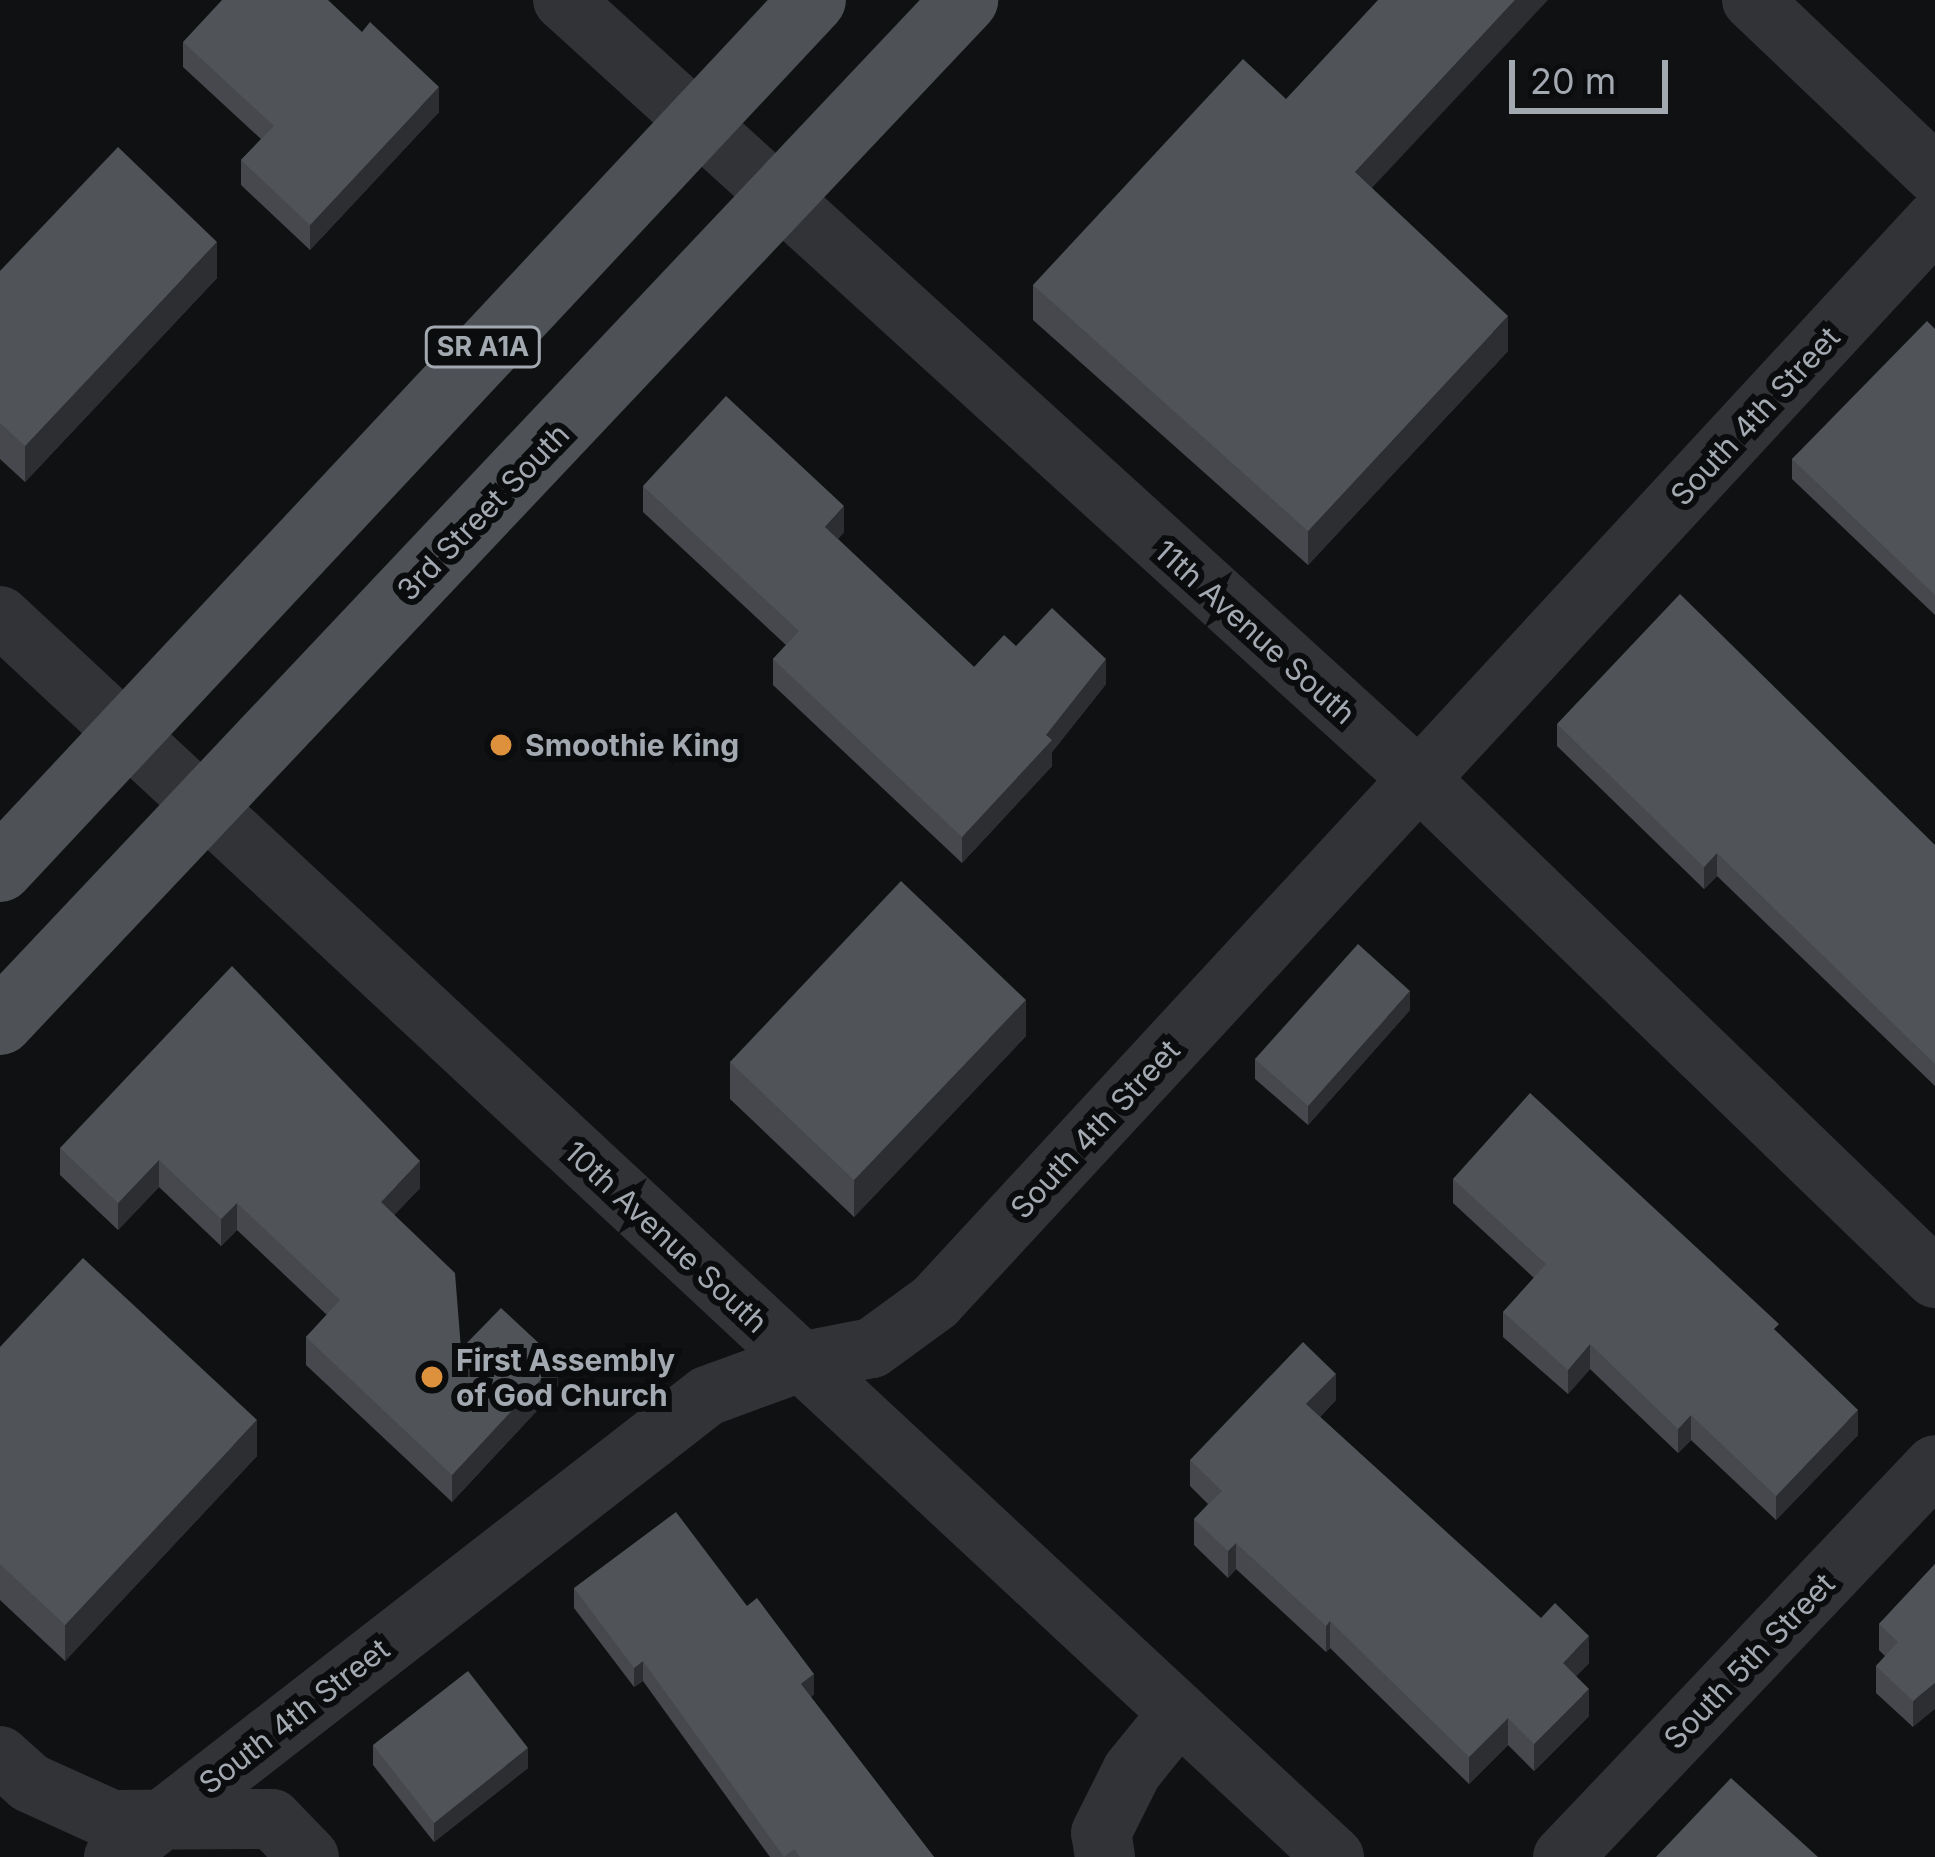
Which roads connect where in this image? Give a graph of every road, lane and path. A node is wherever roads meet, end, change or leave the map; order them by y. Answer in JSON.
{"nodes":[{"id":1,"x":562,"y":0,"type":"edge"},
{"id":2,"x":813,"y":0,"type":"edge"},
{"id":3,"x":965,"y":0,"type":"edge"},
{"id":4,"x":1752,"y":0,"type":"edge"},
{"id":5,"x":695,"y":123,"type":"junction"},
{"id":6,"x":1935,"y":174,"type":"edge"},
{"id":7,"x":778,"y":202,"type":"junction"},
{"id":8,"x":1935,"y":221,"type":"edge"},
{"id":9,"x":0,"y":616,"type":"edge"},
{"id":10,"x":128,"y":733,"type":"junction"},
{"id":11,"x":1419,"y":779,"type":"junction"},
{"id":12,"x":206,"y":803,"type":"junction"},
{"id":13,"x":0,"y":869,"type":"edge"},
{"id":14,"x":0,"y":1022,"type":"edge"},
{"id":15,"x":1935,"y":1278,"type":"edge"},
{"id":16,"x":800,"y":1362,"type":"junction"},
{"id":17,"x":1935,"y":1465,"type":"edge"},
{"id":18,"x":1179,"y":1713,"type":"junction"},
{"id":19,"x":0,"y":1756,"type":"edge"},
{"id":20,"x":165,"y":1816,"type":"junction"},
{"id":21,"x":114,"y":1857,"type":"edge"},
{"id":22,"x":309,"y":1857,"type":"edge"},
{"id":23,"x":1106,"y":1857,"type":"edge"},
{"id":24,"x":1334,"y":1857,"type":"edge"},
{"id":25,"x":1563,"y":1857,"type":"edge"}],
"edges":[{"from":1,"to":5,"type":"street","name":"11th Avenue South"},
{"from":2,"to":5,"type":"main road","number":"SR A1A"},
{"from":3,"to":7,"type":"main road","name":"3rd Street South"},
{"from":4,"to":6,"type":"street"},
{"from":5,"to":7,"type":"street","name":"11th Avenue South"},
{"from":5,"to":10,"type":"main road","number":"SR A1A"},
{"from":7,"to":11,"type":"street","name":"11th Avenue South"},
{"from":7,"to":12,"type":"main road","name":"3rd Street South"},
{"from":8,"to":11,"type":"street","name":"South 4th Street"},
{"from":9,"to":10,"type":"street","name":"10th Avenue South"},
{"from":10,"to":12,"type":"street","name":"10th Avenue South"},
{"from":10,"to":13,"type":"main road","number":"SR A1A"},
{"from":11,"to":15,"type":"street","name":"11th Avenue South"},
{"from":11,"to":16,"type":"street","name":"South 4th Street"},
{"from":12,"to":14,"type":"main road","name":"3rd Street South"},
{"from":12,"to":16,"type":"street","name":"10th Avenue South"},
{"from":16,"to":18,"type":"street","name":"10th Avenue South"},
{"from":16,"to":20,"type":"street","name":"South 4th Street"},
{"from":17,"to":25,"type":"street","name":"South 5th Street"},
{"from":18,"to":23,"type":"street"},
{"from":18,"to":24,"type":"street","name":"10th Avenue South"},
{"from":19,"to":20,"type":"street"},
{"from":20,"to":21,"type":"street","name":"South 4th Street"},
{"from":20,"to":22,"type":"street"}]}
